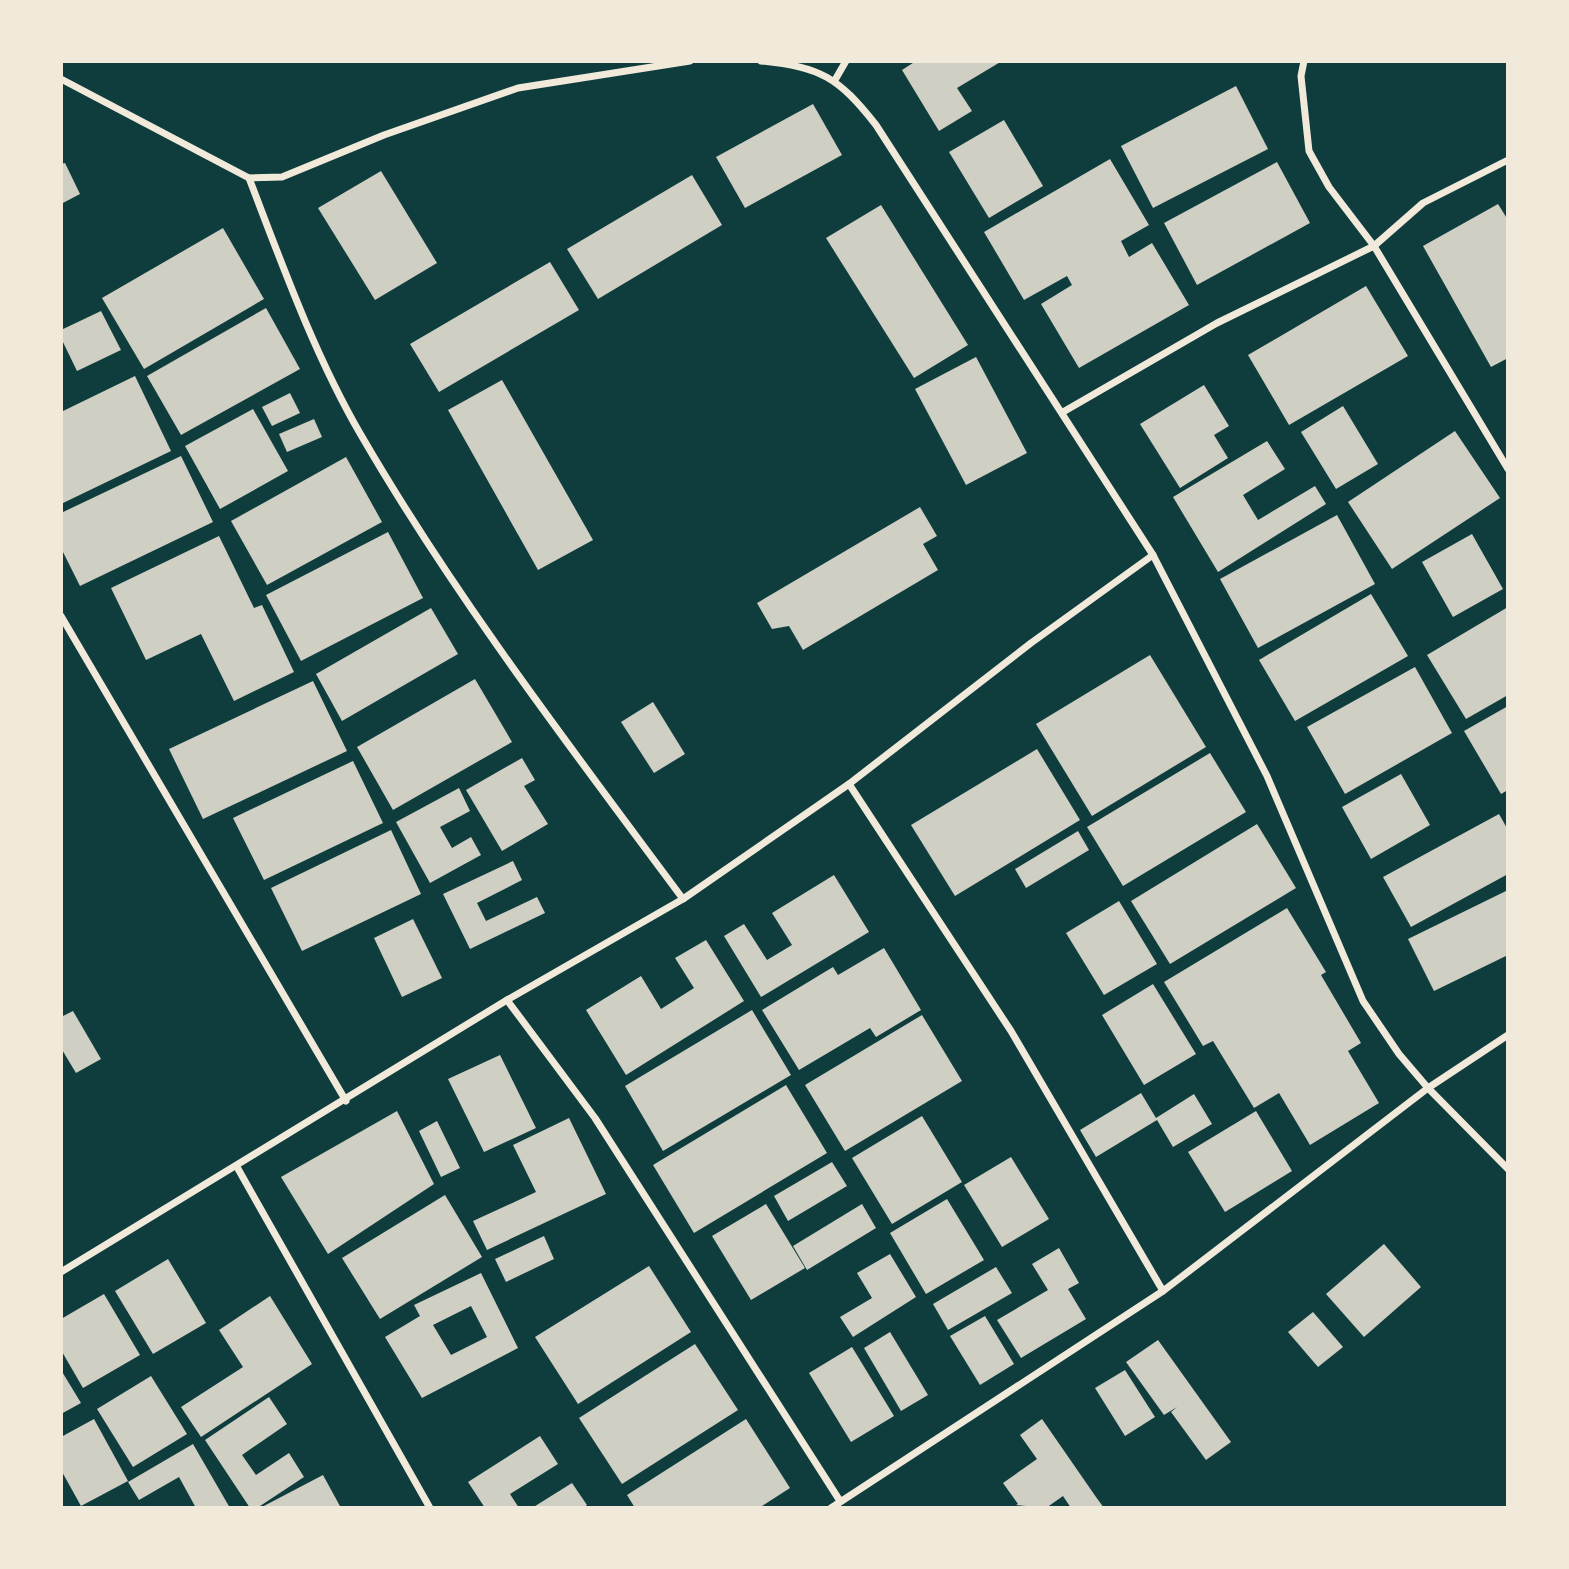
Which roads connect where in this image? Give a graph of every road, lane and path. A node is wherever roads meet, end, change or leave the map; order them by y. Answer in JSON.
{"nodes":[{"id":1,"x":690,"y":61,"type":"edge"},
{"id":2,"x":761,"y":61,"type":"edge"},
{"id":3,"x":846,"y":61,"type":"edge"},
{"id":4,"x":1304,"y":61,"type":"edge"},
{"id":5,"x":61,"y":79,"type":"edge"},
{"id":6,"x":835,"y":80,"type":"junction"},
{"id":7,"x":1508,"y":160,"type":"edge"},
{"id":8,"x":249,"y":178,"type":"junction"},
{"id":9,"x":1374,"y":246,"type":"junction"},
{"id":10,"x":1063,"y":412,"type":"junction"},
{"id":11,"x":1508,"y":469,"type":"edge"},
{"id":12,"x":1153,"y":555,"type":"junction"},
{"id":13,"x":61,"y":615,"type":"edge"},
{"id":14,"x":849,"y":784,"type":"junction"},
{"id":15,"x":683,"y":899,"type":"junction"},
{"id":16,"x":508,"y":1000,"type":"junction"},
{"id":17,"x":1508,"y":1035,"type":"edge"},
{"id":18,"x":1428,"y":1088,"type":"junction"},
{"id":19,"x":346,"y":1101,"type":"junction"},
{"id":20,"x":237,"y":1167,"type":"junction"},
{"id":21,"x":1508,"y":1170,"type":"edge"},
{"id":22,"x":61,"y":1272,"type":"edge"},
{"id":23,"x":1163,"y":1291,"type":"junction"},
{"id":24,"x":840,"y":1502,"type":"junction"},
{"id":25,"x":430,"y":1508,"type":"edge"},
{"id":26,"x":831,"y":1508,"type":"edge"}],
"edges":[{"from":1,"to":8,"type":"street"},
{"from":2,"to":6,"type":"street"},
{"from":3,"to":6,"type":"street"},
{"from":4,"to":9,"type":"street"},
{"from":5,"to":8,"type":"street"},
{"from":6,"to":10,"type":"street"},
{"from":7,"to":9,"type":"street"},
{"from":8,"to":15,"type":"street"},
{"from":9,"to":10,"type":"street"},
{"from":9,"to":11,"type":"street"},
{"from":10,"to":12,"type":"street"},
{"from":12,"to":14,"type":"street"},
{"from":12,"to":18,"type":"street"},
{"from":13,"to":19,"type":"street"},
{"from":14,"to":15,"type":"street"},
{"from":14,"to":23,"type":"street"},
{"from":15,"to":16,"type":"street"},
{"from":16,"to":19,"type":"street"},
{"from":16,"to":24,"type":"street"},
{"from":17,"to":18,"type":"street"},
{"from":18,"to":21,"type":"street"},
{"from":18,"to":23,"type":"street"},
{"from":19,"to":20,"type":"street"},
{"from":20,"to":22,"type":"street"},
{"from":20,"to":25,"type":"street"},
{"from":23,"to":24,"type":"street"},
{"from":24,"to":26,"type":"street"}]}
